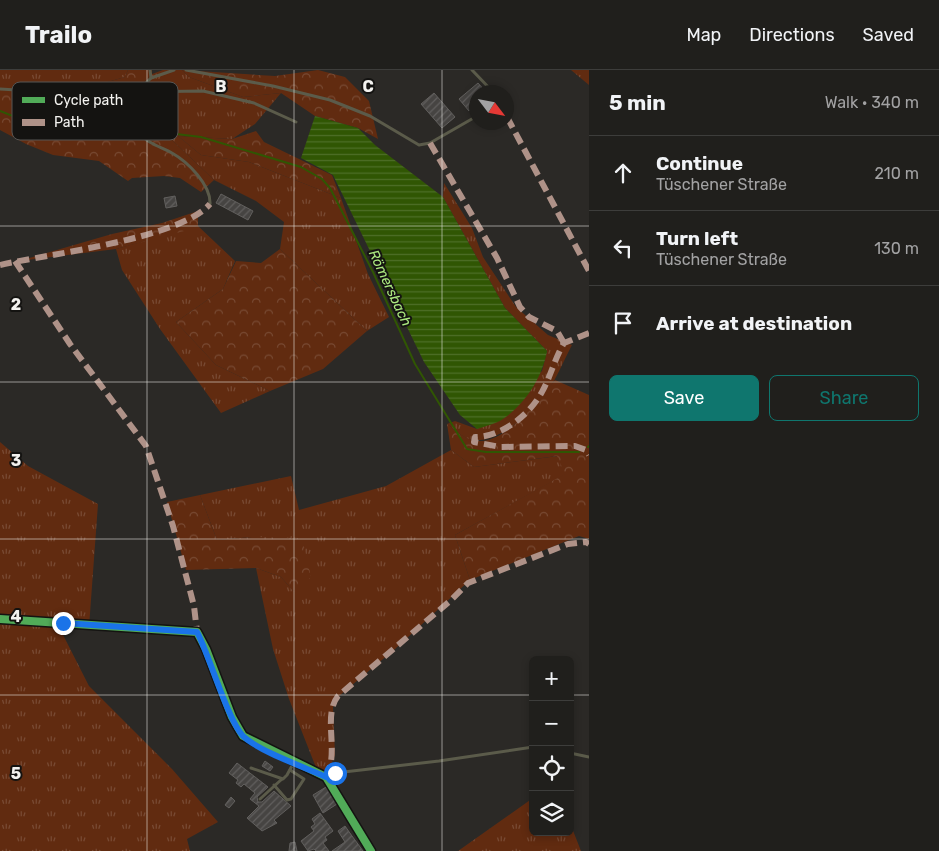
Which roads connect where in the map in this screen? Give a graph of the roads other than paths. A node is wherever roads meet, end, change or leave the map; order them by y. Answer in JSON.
{"nodes":[{"id":1,"x":150,"y":70,"type":"edge"},
{"id":2,"x":174,"y":70,"type":"edge"},
{"id":3,"x":186,"y":70,"type":"edge"},
{"id":4,"x":472,"y":70,"type":"edge"},
{"id":5,"x":151,"y":78,"type":"junction"},
{"id":6,"x":147,"y":82,"type":"edge"},
{"id":7,"x":486,"y":85,"type":"edge"},
{"id":8,"x":178,"y":91,"type":"edge"},
{"id":9,"x":469,"y":120,"type":"edge"},
{"id":10,"x":296,"y":122,"type":"dead end"},
{"id":11,"x":150,"y":140,"type":"edge"},
{"id":12,"x":210,"y":204,"type":"dead end"},
{"id":13,"x":0,"y":619,"type":"edge"},
{"id":14,"x":529,"y":748,"type":"edge"},
{"id":15,"x":574,"y":754,"type":"edge"},
{"id":16,"x":589,"y":757,"type":"edge"},
{"id":17,"x":294,"y":762,"type":"junction"},
{"id":18,"x":251,"y":768,"type":"dead end"},
{"id":19,"x":290,"y":770,"type":"junction"},
{"id":20,"x":326,"y":777,"type":"junction"},
{"id":21,"x":283,"y":779,"type":"junction"},
{"id":22,"x":274,"y":785,"type":"junction"},
{"id":23,"x":260,"y":799,"type":"dead end"},
{"id":24,"x":371,"y":851,"type":"edge"}],
"edges":[{"from":1,"to":5,"type":"lane"},
{"from":2,"to":5,"type":"lane"},
{"from":3,"to":9,"type":"lane"},
{"from":4,"to":7,"type":"lane"},
{"from":5,"to":6,"type":"lane"},
{"from":8,"to":10,"type":"lane"},
{"from":11,"to":12,"type":"lane"},
{"from":13,"to":17,"type":"street"},
{"from":14,"to":20,"type":"lane"},
{"from":15,"to":16,"type":"lane"},
{"from":17,"to":19,"type":"lane"},
{"from":17,"to":20,"type":"street"},
{"from":18,"to":21,"type":"lane"},
{"from":19,"to":21,"type":"lane"},
{"from":19,"to":22,"type":"lane"},
{"from":20,"to":24,"type":"street"},
{"from":21,"to":22,"type":"lane"},
{"from":22,"to":23,"type":"lane"}]}
